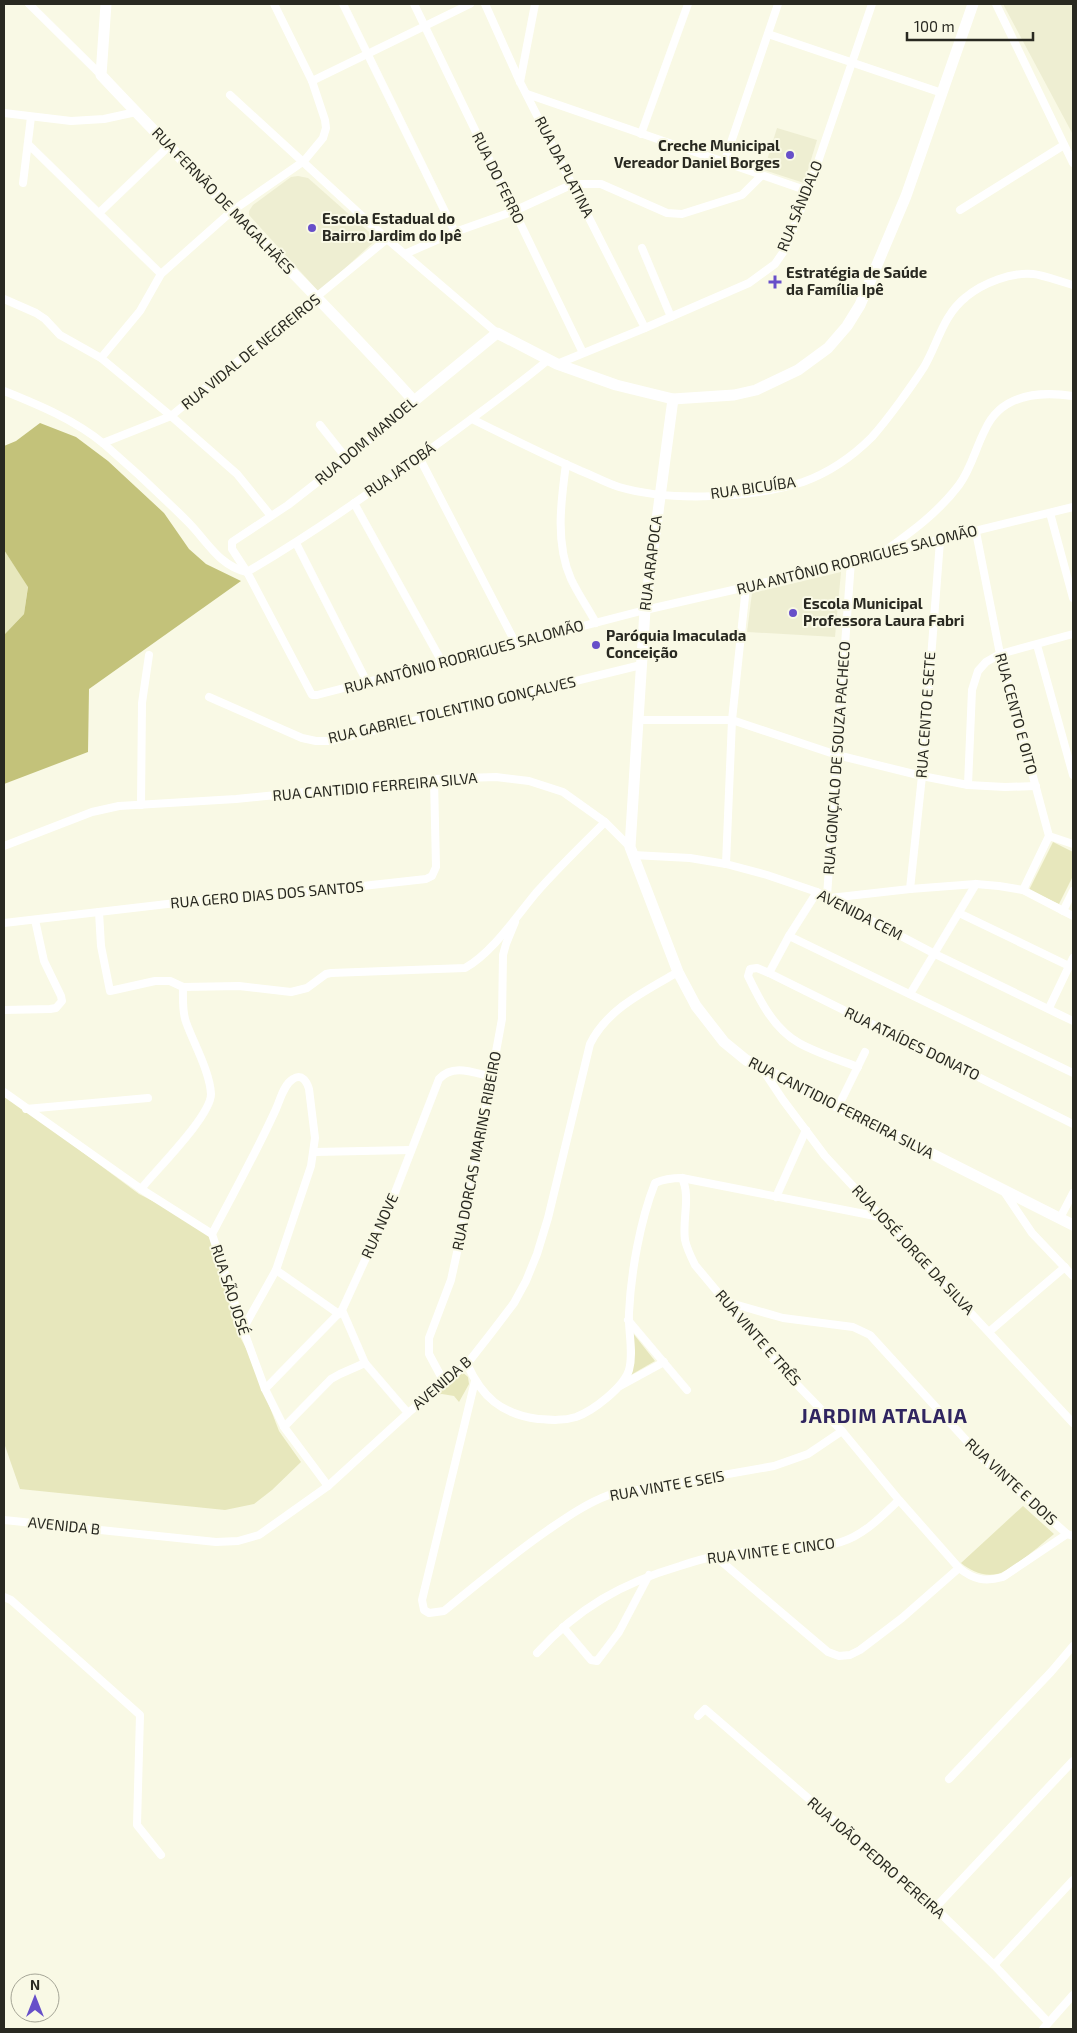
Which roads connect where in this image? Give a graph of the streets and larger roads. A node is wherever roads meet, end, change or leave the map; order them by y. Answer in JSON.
{"nodes":[{"id":1,"x":29,"y":4,"type":"edge"},
{"id":2,"x":106,"y":4,"type":"edge"},
{"id":3,"x":274,"y":4,"type":"edge"},
{"id":4,"x":343,"y":4,"type":"edge"},
{"id":5,"x":414,"y":4,"type":"edge"},
{"id":6,"x":470,"y":4,"type":"edge"},
{"id":7,"x":485,"y":4,"type":"edge"},
{"id":8,"x":535,"y":4,"type":"edge"},
{"id":9,"x":688,"y":4,"type":"edge"},
{"id":10,"x":778,"y":4,"type":"edge"},
{"id":11,"x":872,"y":4,"type":"edge"},
{"id":12,"x":973,"y":4,"type":"edge"},
{"id":13,"x":996,"y":4,"type":"edge"},
{"id":14,"x":426,"y":26,"type":"junction"},
{"id":15,"x":768,"y":34,"type":"junction"},
{"id":16,"x":367,"y":54,"type":"junction"},
{"id":17,"x":852,"y":64,"type":"junction"},
{"id":18,"x":102,"y":74,"type":"junction"},
{"id":19,"x":312,"y":81,"type":"junction"},
{"id":20,"x":520,"y":82,"type":"junction"},
{"id":21,"x":942,"y":93,"type":"junction"},
{"id":22,"x":527,"y":94,"type":"junction"},
{"id":23,"x":230,"y":95,"type":"dead end"},
{"id":24,"x":4,"y":112,"type":"edge"},
{"id":25,"x":136,"y":112,"type":"junction"},
{"id":26,"x":31,"y":117,"type":"junction"},
{"id":27,"x":641,"y":134,"type":"junction"},
{"id":28,"x":28,"y":144,"type":"junction"},
{"id":29,"x":169,"y":146,"type":"junction"},
{"id":30,"x":1064,"y":146,"type":"junction"},
{"id":31,"x":304,"y":161,"type":"junction"},
{"id":32,"x":1073,"y":162,"type":"edge"},
{"id":33,"x":724,"y":163,"type":"junction"},
{"id":34,"x":762,"y":176,"type":"junction"},
{"id":35,"x":23,"y":183,"type":"dead end"},
{"id":36,"x":573,"y":184,"type":"junction"},
{"id":37,"x":808,"y":191,"type":"junction"},
{"id":38,"x":232,"y":210,"type":"junction"},
{"id":39,"x":960,"y":210,"type":"dead end"},
{"id":40,"x":514,"y":211,"type":"junction"},
{"id":41,"x":100,"y":213,"type":"junction"},
{"id":42,"x":455,"y":232,"type":"junction"},
{"id":43,"x":387,"y":239,"type":"junction"},
{"id":44,"x":642,"y":248,"type":"dead end"},
{"id":45,"x":405,"y":254,"type":"junction"},
{"id":46,"x":161,"y":274,"type":"junction"},
{"id":47,"x":1073,"y":285,"type":"edge"},
{"id":48,"x":318,"y":298,"type":"junction"},
{"id":49,"x":4,"y":299,"type":"edge"},
{"id":50,"x":671,"y":317,"type":"junction"},
{"id":51,"x":645,"y":328,"type":"junction"},
{"id":52,"x":497,"y":332,"type":"junction"},
{"id":53,"x":583,"y":353,"type":"junction"},
{"id":54,"x":101,"y":358,"type":"junction"},
{"id":55,"x":553,"y":362,"type":"junction"},
{"id":56,"x":4,"y":392,"type":"edge"},
{"id":57,"x":1073,"y":396,"type":"edge"},
{"id":58,"x":673,"y":399,"type":"junction"},
{"id":59,"x":414,"y":400,"type":"junction"},
{"id":60,"x":172,"y":416,"type":"junction"},
{"id":61,"x":472,"y":419,"type":"junction"},
{"id":62,"x":320,"y":425,"type":"dead end"},
{"id":63,"x":102,"y":443,"type":"junction"},
{"id":64,"x":419,"y":457,"type":"junction"},
{"id":65,"x":347,"y":459,"type":"junction"},
{"id":66,"x":566,"y":464,"type":"junction"},
{"id":67,"x":659,"y":494,"type":"junction"},
{"id":68,"x":354,"y":503,"type":"junction"},
{"id":69,"x":1073,"y":507,"type":"edge"},
{"id":70,"x":1050,"y":513,"type":"junction"},
{"id":71,"x":271,"y":516,"type":"junction"},
{"id":72,"x":976,"y":532,"type":"junction"},
{"id":73,"x":940,"y":541,"type":"junction"},
{"id":74,"x":296,"y":543,"type":"junction"},
{"id":75,"x":231,"y":545,"type":"joint"},
{"id":76,"x":878,"y":555,"type":"junction"},
{"id":77,"x":851,"y":561,"type":"junction"},
{"id":78,"x":247,"y":572,"type":"junction"},
{"id":79,"x":746,"y":587,"type":"junction"},
{"id":80,"x":1073,"y":598,"type":"edge"},
{"id":81,"x":645,"y":610,"type":"junction"},
{"id":82,"x":596,"y":622,"type":"junction"},
{"id":83,"x":1073,"y":634,"type":"edge"},
{"id":84,"x":515,"y":642,"type":"junction"},
{"id":85,"x":1038,"y":645,"type":"junction"},
{"id":86,"x":1000,"y":654,"type":"junction"},
{"id":87,"x":149,"y":655,"type":"dead end"},
{"id":88,"x":442,"y":662,"type":"junction"},
{"id":89,"x":641,"y":665,"type":"junction"},
{"id":90,"x":367,"y":682,"type":"junction"},
{"id":91,"x":210,"y":697,"type":"dead end"},
{"id":92,"x":637,"y":720,"type":"junction"},
{"id":93,"x":732,"y":720,"type":"junction"},
{"id":94,"x":837,"y":755,"type":"junction"},
{"id":95,"x":922,"y":776,"type":"junction"},
{"id":96,"x":1073,"y":776,"type":"edge"},
{"id":97,"x":434,"y":779,"type":"junction"},
{"id":98,"x":968,"y":785,"type":"junction"},
{"id":99,"x":1036,"y":786,"type":"junction"},
{"id":100,"x":141,"y":805,"type":"junction"},
{"id":101,"x":605,"y":822,"type":"junction"},
{"id":102,"x":1049,"y":836,"type":"junction"},
{"id":103,"x":1073,"y":844,"type":"edge"},
{"id":104,"x":4,"y":846,"type":"edge"},
{"id":105,"x":631,"y":851,"type":"junction"},
{"id":106,"x":726,"y":864,"type":"junction"},
{"id":107,"x":976,"y":884,"type":"junction"},
{"id":108,"x":910,"y":889,"type":"junction"},
{"id":109,"x":1023,"y":890,"type":"junction"},
{"id":110,"x":1073,"y":891,"type":"edge"},
{"id":111,"x":818,"y":892,"type":"junction"},
{"id":112,"x":828,"y":897,"type":"junction"},
{"id":113,"x":1063,"y":911,"type":"junction"},
{"id":114,"x":99,"y":912,"type":"junction"},
{"id":115,"x":959,"y":913,"type":"junction"},
{"id":116,"x":518,"y":915,"type":"junction"},
{"id":117,"x":1073,"y":916,"type":"edge"},
{"id":118,"x":35,"y":920,"type":"junction"},
{"id":119,"x":4,"y":923,"type":"edge"},
{"id":120,"x":789,"y":936,"type":"junction"},
{"id":121,"x":935,"y":954,"type":"junction"},
{"id":122,"x":1073,"y":958,"type":"edge"},
{"id":123,"x":1069,"y":966,"type":"junction"},
{"id":124,"x":678,"y":972,"type":"junction"},
{"id":125,"x":769,"y":973,"type":"junction"},
{"id":126,"x":183,"y":987,"type":"junction"},
{"id":127,"x":910,"y":994,"type":"junction"},
{"id":128,"x":1049,"y":1008,"type":"junction"},
{"id":129,"x":4,"y":1010,"type":"edge"},
{"id":130,"x":1073,"y":1021,"type":"edge"},
{"id":131,"x":865,"y":1052,"type":"dead end"},
{"id":132,"x":858,"y":1067,"type":"junction"},
{"id":133,"x":764,"y":1070,"type":"junction"},
{"id":134,"x":1073,"y":1073,"type":"edge"},
{"id":135,"x":493,"y":1077,"type":"junction"},
{"id":136,"x":4,"y":1092,"type":"edge"},
{"id":137,"x":148,"y":1098,"type":"dead end"},
{"id":138,"x":838,"y":1108,"type":"junction"},
{"id":139,"x":26,"y":1109,"type":"junction"},
{"id":140,"x":1073,"y":1124,"type":"edge"},
{"id":141,"x":806,"y":1130,"type":"junction"},
{"id":142,"x":411,"y":1150,"type":"junction"},
{"id":143,"x":314,"y":1152,"type":"junction"},
{"id":144,"x":682,"y":1178,"type":"junction"},
{"id":145,"x":140,"y":1189,"type":"junction"},
{"id":146,"x":1004,"y":1190,"type":"junction"},
{"id":147,"x":1073,"y":1193,"type":"edge"},
{"id":148,"x":776,"y":1197,"type":"junction"},
{"id":149,"x":880,"y":1217,"type":"junction"},
{"id":150,"x":1060,"y":1218,"type":"junction"},
{"id":151,"x":1073,"y":1225,"type":"edge"},
{"id":152,"x":212,"y":1234,"type":"junction"},
{"id":153,"x":1065,"y":1267,"type":"junction"},
{"id":154,"x":276,"y":1270,"type":"junction"},
{"id":155,"x":1073,"y":1276,"type":"edge"},
{"id":156,"x":727,"y":1302,"type":"junction"},
{"id":157,"x":340,"y":1312,"type":"junction"},
{"id":158,"x":628,"y":1320,"type":"junction"},
{"id":159,"x":243,"y":1330,"type":"junction"},
{"id":160,"x":990,"y":1331,"type":"junction"},
{"id":161,"x":664,"y":1362,"type":"junction"},
{"id":162,"x":365,"y":1363,"type":"junction"},
{"id":163,"x":467,"y":1364,"type":"junction"},
{"id":164,"x":475,"y":1381,"type":"junction"},
{"id":165,"x":444,"y":1382,"type":"junction"},
{"id":166,"x":620,"y":1386,"type":"junction"},
{"id":167,"x":265,"y":1389,"type":"junction"},
{"id":168,"x":687,"y":1390,"type":"dead end"},
{"id":169,"x":408,"y":1413,"type":"junction"},
{"id":170,"x":1073,"y":1422,"type":"edge"},
{"id":171,"x":284,"y":1427,"type":"junction"},
{"id":172,"x":842,"y":1431,"type":"junction"},
{"id":173,"x":328,"y":1486,"type":"junction"},
{"id":174,"x":899,"y":1500,"type":"junction"},
{"id":175,"x":4,"y":1520,"type":"edge"},
{"id":176,"x":1070,"y":1535,"type":"edge"},
{"id":177,"x":715,"y":1556,"type":"junction"},
{"id":178,"x":959,"y":1568,"type":"junction"},
{"id":179,"x":649,"y":1575,"type":"junction"},
{"id":180,"x":4,"y":1597,"type":"edge"},
{"id":181,"x":563,"y":1627,"type":"junction"},
{"id":182,"x":1073,"y":1646,"type":"edge"},
{"id":183,"x":537,"y":1653,"type":"dead end"},
{"id":184,"x":698,"y":1716,"type":"dead end"},
{"id":185,"x":1073,"y":1761,"type":"edge"},
{"id":186,"x":949,"y":1778,"type":"dead end"},
{"id":187,"x":161,"y":1855,"type":"dead end"},
{"id":188,"x":1073,"y":1880,"type":"edge"},
{"id":189,"x":935,"y":1908,"type":"junction"},
{"id":190,"x":994,"y":1965,"type":"junction"},
{"id":191,"x":1073,"y":1995,"type":"edge"},
{"id":192,"x":1048,"y":2022,"type":"junction"},
{"id":193,"x":1042,"y":2029,"type":"edge"}],
"edges":[{"from":1,"to":18,"type":"street","name":"RUA FERNÃO DE MAGALHÃES"},
{"from":2,"to":18,"type":"street"},
{"from":3,"to":19,"type":"street"},
{"from":4,"to":16,"type":"street"},
{"from":5,"to":14,"type":"street","name":"RUA DO FERRO"},
{"from":6,"to":14,"type":"street"},
{"from":7,"to":20,"type":"street","name":"RUA DA PLATINA"},
{"from":8,"to":20,"type":"street"},
{"from":9,"to":27,"type":"street"},
{"from":10,"to":15,"type":"street"},
{"from":11,"to":17,"type":"street","name":"RUA SÂNDALO"},
{"from":12,"to":21,"type":"street"},
{"from":13,"to":30,"type":"street"},
{"from":14,"to":16,"type":"street"},
{"from":14,"to":40,"type":"street","name":"RUA DO FERRO"},
{"from":15,"to":17,"type":"street"},
{"from":15,"to":33,"type":"street"},
{"from":16,"to":19,"type":"street"},
{"from":16,"to":42,"type":"street"},
{"from":17,"to":21,"type":"street"},
{"from":17,"to":37,"type":"street","name":"RUA SÂNDALO"},
{"from":18,"to":25,"type":"street","name":"RUA FERNÃO DE MAGALHÃES"},
{"from":19,"to":31,"type":"street"},
{"from":20,"to":22,"type":"street","name":"RUA DA PLATINA"},
{"from":21,"to":58,"type":"street"},
{"from":22,"to":27,"type":"street"},
{"from":22,"to":36,"type":"street","name":"RUA DA PLATINA"},
{"from":23,"to":31,"type":"street"},
{"from":24,"to":26,"type":"street"},
{"from":25,"to":26,"type":"street"},
{"from":25,"to":29,"type":"street","name":"RUA FERNÃO DE MAGALHÃES"},
{"from":26,"to":28,"type":"street"},
{"from":27,"to":33,"type":"street"},
{"from":28,"to":35,"type":"street"},
{"from":28,"to":41,"type":"street"},
{"from":29,"to":38,"type":"street","name":"RUA FERNÃO DE MAGALHÃES"},
{"from":29,"to":41,"type":"street"},
{"from":30,"to":32,"type":"street"},
{"from":30,"to":39,"type":"street"},
{"from":31,"to":38,"type":"street"},
{"from":31,"to":43,"type":"street"},
{"from":33,"to":34,"type":"street"},
{"from":34,"to":36,"type":"street"},
{"from":34,"to":37,"type":"street"},
{"from":36,"to":40,"type":"street"},
{"from":36,"to":51,"type":"street","name":"RUA DA PLATINA"},
{"from":37,"to":50,"type":"street","name":"RUA SÂNDALO"},
{"from":38,"to":46,"type":"street"},
{"from":38,"to":48,"type":"street","name":"RUA FERNÃO DE MAGALHÃES"},
{"from":40,"to":42,"type":"street"},
{"from":40,"to":53,"type":"street","name":"RUA DO FERRO"},
{"from":41,"to":46,"type":"street"},
{"from":42,"to":45,"type":"street"},
{"from":43,"to":45,"type":"street"},
{"from":43,"to":48,"type":"street","name":"RUA VIDAL DE NEGREIROS"},
{"from":44,"to":50,"type":"street"},
{"from":45,"to":52,"type":"street"},
{"from":46,"to":54,"type":"street"},
{"from":47,"to":67,"type":"street","name":"RUA BICUÍBA"},
{"from":48,"to":59,"type":"street","name":"RUA FERNÃO DE MAGALHÃES"},
{"from":48,"to":60,"type":"street","name":"RUA VIDAL DE NEGREIROS"},
{"from":49,"to":54,"type":"street"},
{"from":50,"to":51,"type":"street","name":"RUA SÂNDALO"},
{"from":51,"to":53,"type":"street","name":"RUA SÂNDALO"},
{"from":52,"to":55,"type":"street"},
{"from":52,"to":59,"type":"street","name":"RUA DOM MANOEL"},
{"from":53,"to":55,"type":"street","name":"RUA SÂNDALO"},
{"from":54,"to":60,"type":"street"},
{"from":55,"to":58,"type":"street"},
{"from":55,"to":61,"type":"street","name":"RUA JATOBÁ"},
{"from":56,"to":63,"type":"street"},
{"from":57,"to":76,"type":"street"},
{"from":58,"to":67,"type":"street","name":"RUA ARAPOCA"},
{"from":59,"to":65,"type":"street","name":"RUA DOM MANOEL"},
{"from":60,"to":63,"type":"street","name":"RUA VIDAL DE NEGREIROS"},
{"from":60,"to":71,"type":"street"},
{"from":61,"to":64,"type":"street","name":"RUA JATOBÁ"},
{"from":61,"to":66,"type":"street","name":"RUA BICUÍBA"},
{"from":62,"to":65,"type":"street"},
{"from":63,"to":78,"type":"street"},
{"from":64,"to":68,"type":"street","name":"RUA JATOBÁ"},
{"from":64,"to":84,"type":"street"},
{"from":65,"to":71,"type":"street","name":"RUA DOM MANOEL"},
{"from":66,"to":67,"type":"street","name":"RUA BICUÍBA"},
{"from":66,"to":82,"type":"street"},
{"from":67,"to":81,"type":"street","name":"RUA ARAPOCA"},
{"from":68,"to":74,"type":"street","name":"RUA JATOBÁ"},
{"from":68,"to":88,"type":"street"},
{"from":69,"to":70,"type":"street","name":"RUA ANTÔNIO RODRIGUES SALOMÃO"},
{"from":70,"to":72,"type":"street","name":"RUA ANTÔNIO RODRIGUES SALOMÃO"},
{"from":70,"to":80,"type":"street"},
{"from":71,"to":75,"type":"street","name":"RUA DOM MANOEL"},
{"from":72,"to":73,"type":"street","name":"RUA ANTÔNIO RODRIGUES SALOMÃO"},
{"from":72,"to":86,"type":"street","name":"RUA CENTO E OITO"},
{"from":73,"to":76,"type":"street","name":"RUA ANTÔNIO RODRIGUES SALOMÃO"},
{"from":73,"to":95,"type":"street","name":"RUA CENTO E SETE"},
{"from":74,"to":78,"type":"street","name":"RUA JATOBÁ"},
{"from":74,"to":90,"type":"street"},
{"from":75,"to":78,"type":"street","name":"RUA ANTÔNIO RODRIGUES SALOMÃO"},
{"from":76,"to":77,"type":"street","name":"RUA ANTÔNIO RODRIGUES SALOMÃO"},
{"from":77,"to":79,"type":"street","name":"RUA ANTÔNIO RODRIGUES SALOMÃO"},
{"from":77,"to":94,"type":"street","name":"RUA GONÇALO DE SOUZA PACHECO"},
{"from":78,"to":90,"type":"street","name":"RUA ANTÔNIO RODRIGUES SALOMÃO"},
{"from":79,"to":81,"type":"street","name":"RUA ANTÔNIO RODRIGUES SALOMÃO"},
{"from":79,"to":93,"type":"street"},
{"from":81,"to":82,"type":"street","name":"RUA ANTÔNIO RODRIGUES SALOMÃO"},
{"from":81,"to":89,"type":"street","name":"RUA ARAPOCA"},
{"from":82,"to":84,"type":"street","name":"RUA ANTÔNIO RODRIGUES SALOMÃO"},
{"from":83,"to":85,"type":"street"},
{"from":84,"to":88,"type":"street","name":"RUA ANTÔNIO RODRIGUES SALOMÃO"},
{"from":85,"to":86,"type":"street"},
{"from":85,"to":96,"type":"street"},
{"from":86,"to":98,"type":"street"},
{"from":86,"to":99,"type":"street","name":"RUA CENTO E OITO"},
{"from":87,"to":100,"type":"street"},
{"from":88,"to":90,"type":"street","name":"RUA ANTÔNIO RODRIGUES SALOMÃO"},
{"from":89,"to":91,"type":"street","name":"RUA GABRIEL TOLENTINO GONÇALVES"},
{"from":89,"to":92,"type":"street","name":"RUA ARAPOCA"},
{"from":92,"to":93,"type":"street"},
{"from":92,"to":105,"type":"street","name":"RUA ARAPOCA"},
{"from":93,"to":94,"type":"street"},
{"from":93,"to":106,"type":"street"},
{"from":94,"to":95,"type":"street"},
{"from":94,"to":112,"type":"street","name":"RUA GONÇALO DE SOUZA PACHECO"},
{"from":95,"to":98,"type":"street"},
{"from":95,"to":108,"type":"street","name":"RUA CENTO E SETE"},
{"from":97,"to":100,"type":"street","name":"RUA CANTIDIO FERREIRA SILVA"},
{"from":97,"to":101,"type":"street","name":"RUA CANTIDIO FERREIRA SILVA"},
{"from":97,"to":114,"type":"street","name":"RUA GERO DIAS DOS SANTOS"},
{"from":98,"to":99,"type":"street"},
{"from":99,"to":102,"type":"street","name":"RUA CENTO E OITO"},
{"from":100,"to":104,"type":"street","name":"RUA CANTIDIO FERREIRA SILVA"},
{"from":101,"to":105,"type":"street","name":"RUA CANTIDIO FERREIRA SILVA"},
{"from":101,"to":116,"type":"street"},
{"from":102,"to":103,"type":"street"},
{"from":102,"to":109,"type":"street"},
{"from":105,"to":106,"type":"street","name":"AVENIDA CEM"},
{"from":105,"to":124,"type":"street","name":"RUA CANTIDIO FERREIRA SILVA"},
{"from":106,"to":111,"type":"street","name":"AVENIDA CEM"},
{"from":107,"to":108,"type":"street"},
{"from":107,"to":109,"type":"street"},
{"from":107,"to":115,"type":"street"},
{"from":108,"to":112,"type":"street"},
{"from":109,"to":113,"type":"street"},
{"from":110,"to":113,"type":"street"},
{"from":111,"to":112,"type":"street","name":"AVENIDA CEM"},
{"from":111,"to":120,"type":"street"},
{"from":112,"to":121,"type":"street","name":"AVENIDA CEM"},
{"from":113,"to":117,"type":"street"},
{"from":114,"to":118,"type":"street","name":"RUA GERO DIAS DOS SANTOS"},
{"from":114,"to":126,"type":"street"},
{"from":115,"to":121,"type":"street"},
{"from":115,"to":123,"type":"street"},
{"from":116,"to":126,"type":"street"},
{"from":116,"to":135,"type":"street","name":"RUA DORCAS MARINS RIBEIRO"},
{"from":118,"to":119,"type":"street","name":"RUA GERO DIAS DOS SANTOS"},
{"from":118,"to":129,"type":"street"},
{"from":120,"to":125,"type":"street"},
{"from":120,"to":127,"type":"street"},
{"from":121,"to":127,"type":"street"},
{"from":121,"to":128,"type":"street","name":"AVENIDA CEM"},
{"from":122,"to":123,"type":"street"},
{"from":123,"to":128,"type":"street"},
{"from":124,"to":133,"type":"street","name":"RUA CANTIDIO FERREIRA SILVA"},
{"from":124,"to":163,"type":"street","name":"AVENIDA B"},
{"from":125,"to":132,"type":"street","name":"RUA ATAÍDES DONATO"},
{"from":125,"to":140,"type":"street","name":"RUA ATAÍDES DONATO"},
{"from":126,"to":145,"type":"street"},
{"from":127,"to":134,"type":"street"},
{"from":128,"to":130,"type":"street","name":"AVENIDA CEM"},
{"from":131,"to":132,"type":"street"},
{"from":132,"to":138,"type":"street"},
{"from":133,"to":138,"type":"street","name":"RUA CANTIDIO FERREIRA SILVA"},
{"from":133,"to":141,"type":"street","name":"RUA JOSÉ JORGE DA SILVA"},
{"from":135,"to":142,"type":"street","name":"RUA NOVE"},
{"from":135,"to":165,"type":"street","name":"RUA DORCAS MARINS RIBEIRO"},
{"from":136,"to":139,"type":"street","name":"RUA SÃO JOSÉ"},
{"from":137,"to":139,"type":"street"},
{"from":138,"to":146,"type":"street","name":"RUA CANTIDIO FERREIRA SILVA"},
{"from":139,"to":145,"type":"street","name":"RUA SÃO JOSÉ"},
{"from":141,"to":148,"type":"street"},
{"from":141,"to":149,"type":"street","name":"RUA JOSÉ JORGE DA SILVA"},
{"from":142,"to":143,"type":"street"},
{"from":142,"to":157,"type":"street","name":"RUA NOVE"},
{"from":143,"to":152,"type":"street"},
{"from":143,"to":154,"type":"street"},
{"from":144,"to":148,"type":"street"},
{"from":144,"to":156,"type":"street","name":"RUA VINTE E TRÊS"},
{"from":144,"to":158,"type":"street"},
{"from":145,"to":152,"type":"street","name":"RUA SÃO JOSÉ"},
{"from":146,"to":150,"type":"street","name":"RUA CANTIDIO FERREIRA SILVA"},
{"from":146,"to":153,"type":"street"},
{"from":147,"to":150,"type":"street"},
{"from":148,"to":149,"type":"street"},
{"from":149,"to":160,"type":"street","name":"RUA JOSÉ JORGE DA SILVA"},
{"from":150,"to":151,"type":"street","name":"RUA CANTIDIO FERREIRA SILVA"},
{"from":152,"to":159,"type":"street","name":"RUA SÃO JOSÉ"},
{"from":153,"to":155,"type":"street"},
{"from":153,"to":160,"type":"street"},
{"from":154,"to":157,"type":"street"},
{"from":154,"to":159,"type":"street"},
{"from":156,"to":172,"type":"street","name":"RUA VINTE E TRÊS"},
{"from":156,"to":176,"type":"street","name":"RUA VINTE E DOIS"},
{"from":157,"to":162,"type":"street"},
{"from":157,"to":167,"type":"street","name":"RUA NOVE"},
{"from":158,"to":161,"type":"street"},
{"from":158,"to":166,"type":"street"},
{"from":159,"to":167,"type":"street","name":"RUA SÃO JOSÉ"},
{"from":160,"to":170,"type":"street","name":"RUA JOSÉ JORGE DA SILVA"},
{"from":161,"to":166,"type":"street"},
{"from":161,"to":168,"type":"street"},
{"from":162,"to":169,"type":"street"},
{"from":162,"to":171,"type":"street"},
{"from":163,"to":164,"type":"street"},
{"from":163,"to":165,"type":"street","name":"AVENIDA B"},
{"from":164,"to":166,"type":"street"},
{"from":164,"to":172,"type":"street","name":"RUA VINTE E SEIS"},
{"from":165,"to":169,"type":"street","name":"AVENIDA B"},
{"from":167,"to":171,"type":"street","name":"RUA SÃO JOSÉ"},
{"from":169,"to":173,"type":"street","name":"AVENIDA B"},
{"from":171,"to":173,"type":"street","name":"RUA SÃO JOSÉ"},
{"from":172,"to":174,"type":"street","name":"RUA VINTE E TRÊS"},
{"from":173,"to":175,"type":"street","name":"AVENIDA B"},
{"from":174,"to":177,"type":"street","name":"RUA VINTE E CINCO"},
{"from":174,"to":178,"type":"street","name":"RUA VINTE E TRÊS"},
{"from":176,"to":178,"type":"street"},
{"from":177,"to":178,"type":"street"},
{"from":177,"to":179,"type":"street","name":"RUA VINTE E CINCO"},
{"from":179,"to":181,"type":"street","name":"RUA VINTE E CINCO"},
{"from":179,"to":181,"type":"street"},
{"from":180,"to":187,"type":"street"},
{"from":181,"to":183,"type":"street","name":"RUA VINTE E CINCO"},
{"from":182,"to":186,"type":"street"},
{"from":184,"to":189,"type":"street","name":"RUA JOÃO PEDRO PEREIRA"},
{"from":185,"to":189,"type":"street"},
{"from":188,"to":190,"type":"street"},
{"from":189,"to":190,"type":"street","name":"RUA JOÃO PEDRO PEREIRA"},
{"from":190,"to":192,"type":"street","name":"RUA JOÃO PEDRO PEREIRA"},
{"from":191,"to":192,"type":"street"},
{"from":192,"to":193,"type":"street"}]}
